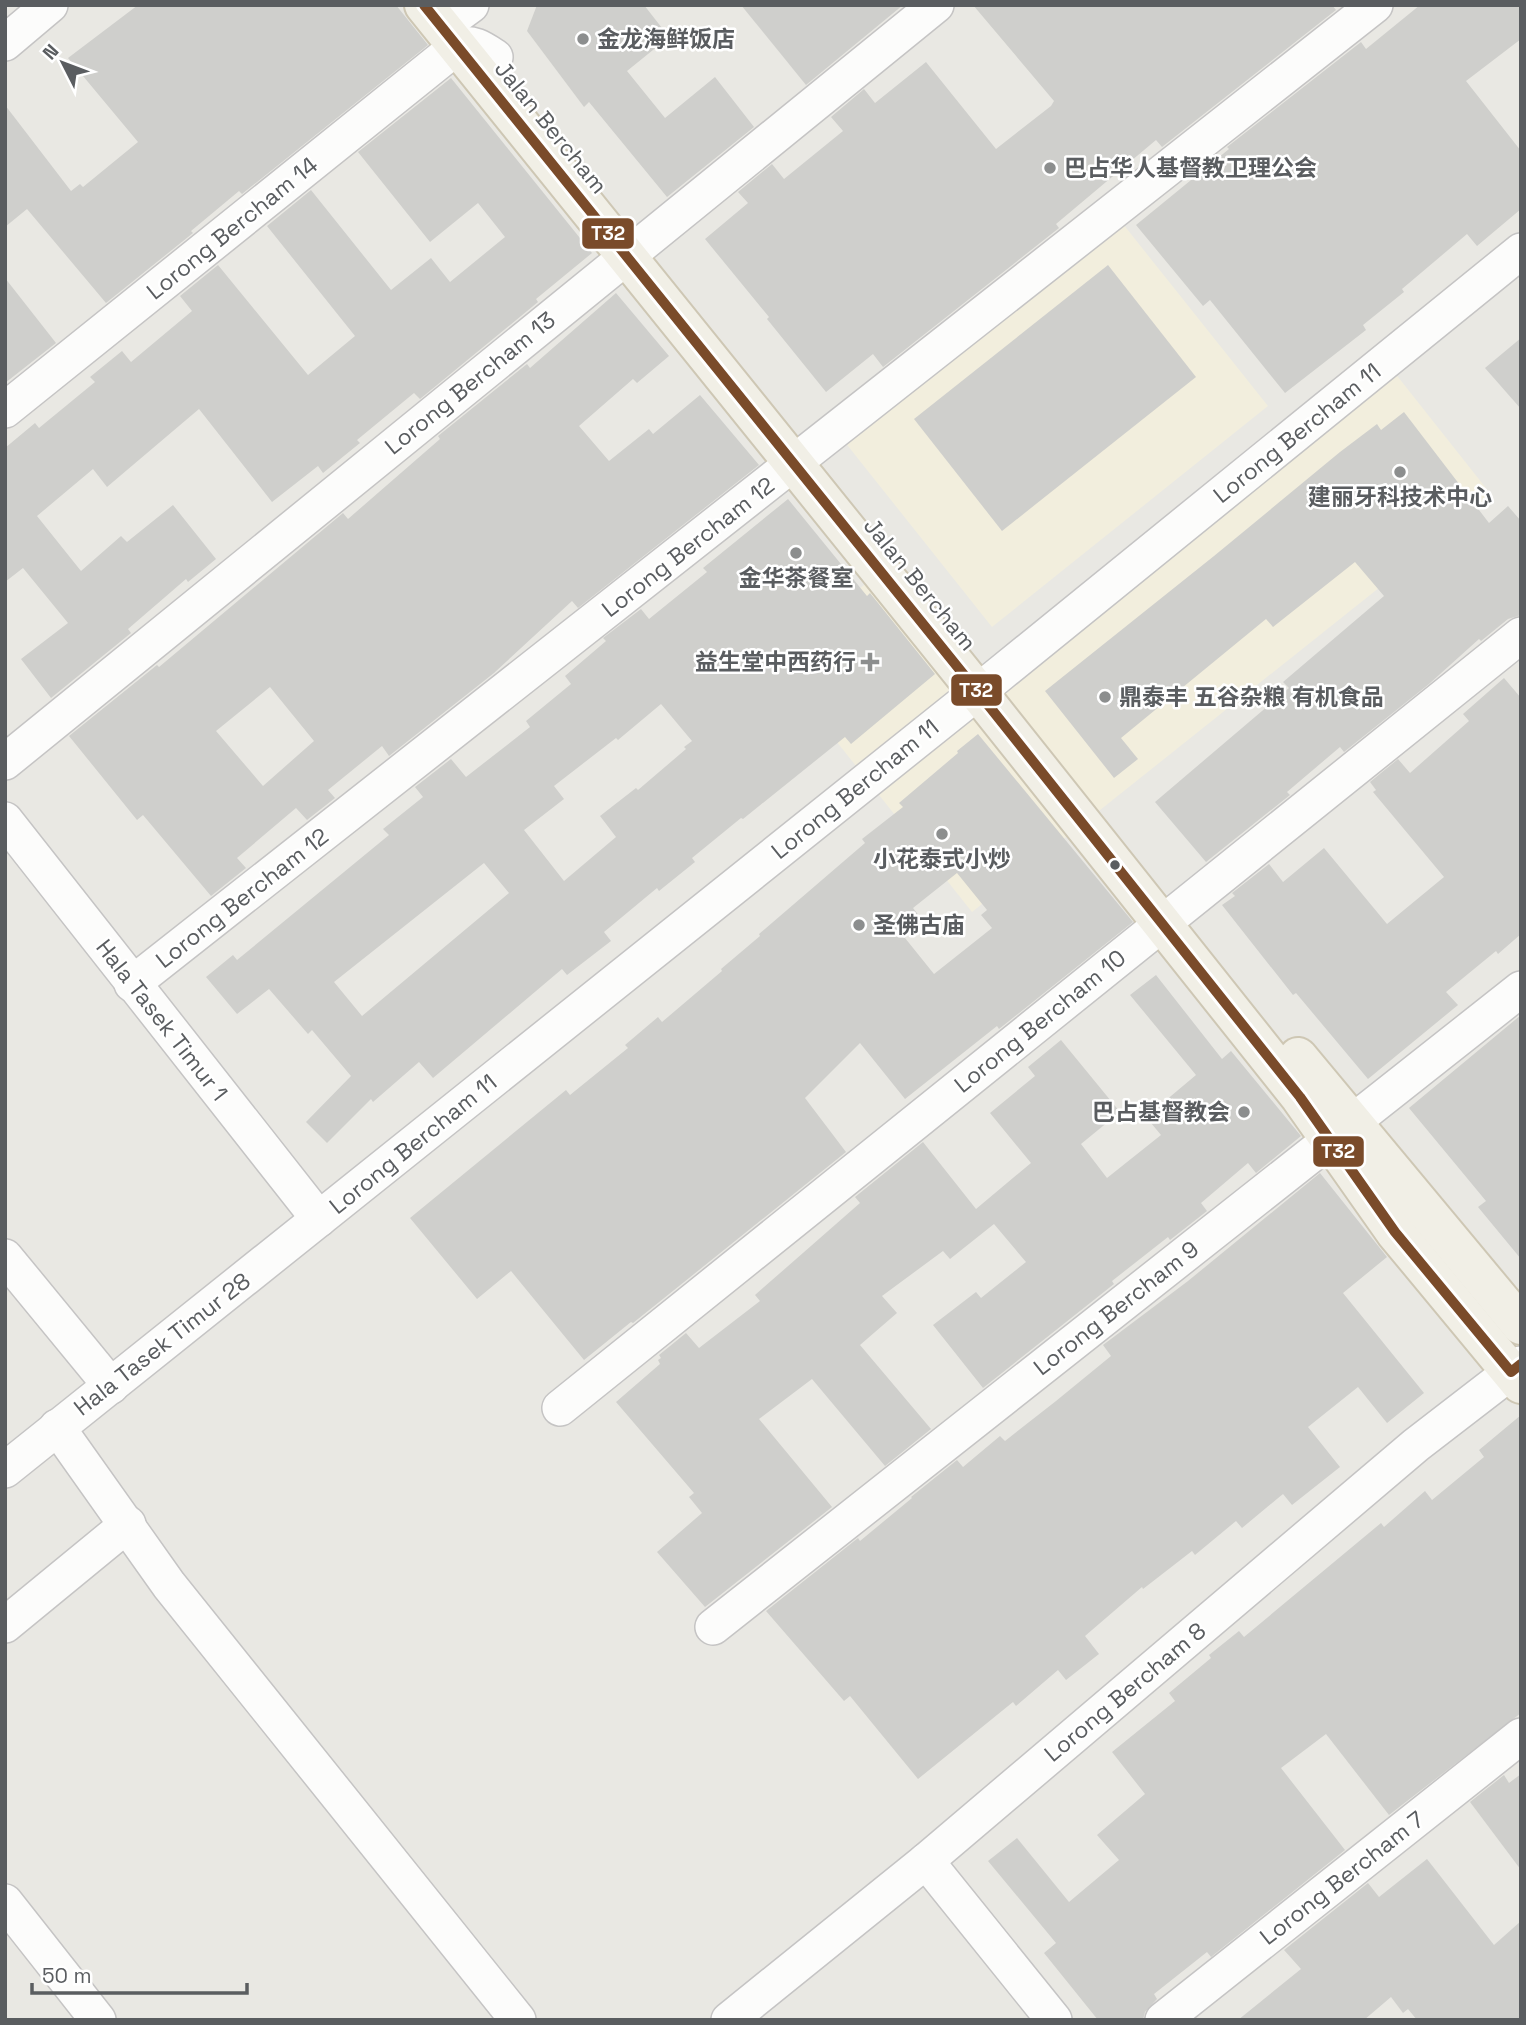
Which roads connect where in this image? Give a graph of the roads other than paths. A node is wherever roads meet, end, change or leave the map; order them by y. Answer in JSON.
{"nodes":[{"id":1,"x":50,"y":5,"type":"edge"},
{"id":2,"x":936,"y":5,"type":"edge"},
{"id":3,"x":1375,"y":5,"type":"edge"},
{"id":4,"x":449,"y":14,"type":"edge"},
{"id":5,"x":5,"y":43,"type":"edge"},
{"id":6,"x":635,"y":248,"type":"junction"},
{"id":7,"x":1521,"y":251,"type":"edge"},
{"id":8,"x":5,"y":410,"type":"edge"},
{"id":9,"x":803,"y":457,"type":"junction"},
{"id":10,"x":1521,"y":635,"type":"edge"},
{"id":11,"x":986,"y":685,"type":"junction"},
{"id":12,"x":5,"y":762,"type":"edge"},
{"id":13,"x":5,"y":820,"type":"edge"},
{"id":14,"x":1168,"y":918,"type":"junction"},
{"id":15,"x":132,"y":984,"type":"junction"},
{"id":16,"x":1521,"y":989,"type":"edge"},
{"id":17,"x":1341,"y":1130,"type":"junction"},
{"id":18,"x":319,"y":1219,"type":"junction"},
{"id":19,"x":5,"y":1257,"type":"edge"},
{"id":20,"x":1521,"y":1325,"type":"edge"},
{"id":21,"x":1517,"y":1373,"type":"edge"},
{"id":22,"x":111,"y":1386,"type":"junction"},
{"id":23,"x":560,"y":1408,"type":"dead end"},
{"id":24,"x":57,"y":1427,"type":"junction"},
{"id":25,"x":5,"y":1470,"type":"edge"},
{"id":26,"x":128,"y":1524,"type":"junction"},
{"id":27,"x":5,"y":1625,"type":"edge"},
{"id":28,"x":713,"y":1628,"type":"dead end"},
{"id":29,"x":1521,"y":1736,"type":"edge"},
{"id":30,"x":926,"y":1861,"type":"junction"},
{"id":31,"x":5,"y":1902,"type":"edge"},
{"id":32,"x":98,"y":2020,"type":"edge"},
{"id":33,"x":518,"y":2020,"type":"edge"},
{"id":34,"x":729,"y":2020,"type":"edge"},
{"id":35,"x":1054,"y":2020,"type":"edge"},
{"id":36,"x":1163,"y":2020,"type":"edge"}],
"edges":[{"from":1,"to":5,"type":"street"},
{"from":2,"to":6,"type":"street","name":"Lorong Bercham 13"},
{"from":3,"to":9,"type":"street","name":"Lorong Bercham 12"},
{"from":4,"to":6,"type":"main road","name":"Jalan Bercham"},
{"from":4,"to":6,"type":"main road","name":"Jalan Bercham"},
{"from":4,"to":8,"type":"street","name":"Lorong Bercham 14"},
{"from":6,"to":9,"type":"main road","name":"Jalan Bercham"},
{"from":6,"to":12,"type":"street","name":"Lorong Bercham 13"},
{"from":7,"to":11,"type":"street","name":"Lorong Bercham 11"},
{"from":9,"to":11,"type":"main road","name":"Jalan Bercham"},
{"from":9,"to":15,"type":"street","name":"Lorong Bercham 12"},
{"from":10,"to":14,"type":"street","name":"Lorong Bercham 10"},
{"from":11,"to":14,"type":"main road","name":"Jalan Bercham"},
{"from":11,"to":18,"type":"street","name":"Lorong Bercham 11"},
{"from":13,"to":15,"type":"street","name":"Hala Tasek Timur 1"},
{"from":14,"to":17,"type":"main road","name":"Jalan Bercham"},
{"from":14,"to":23,"type":"street","name":"Lorong Bercham 10"},
{"from":15,"to":18,"type":"street","name":"Hala Tasek Timur 1"},
{"from":16,"to":17,"type":"street","name":"Lorong Bercham 9"},
{"from":17,"to":20,"type":"main road","name":"Jalan Bercham"},
{"from":17,"to":21,"type":"main road","name":"Jalan Bercham"},
{"from":17,"to":28,"type":"street","name":"Lorong Bercham 9"},
{"from":18,"to":22,"type":"street","name":"Hala Tasek Timur 28"},
{"from":19,"to":22,"type":"street"},
{"from":21,"to":30,"type":"street","name":"Lorong Bercham 8"},
{"from":22,"to":24,"type":"street","name":"Hala Tasek Timur 28"},
{"from":24,"to":25,"type":"street","name":"Hala Tasek Timur 28"},
{"from":24,"to":26,"type":"street"},
{"from":26,"to":27,"type":"street"},
{"from":26,"to":33,"type":"street"},
{"from":29,"to":36,"type":"street","name":"Lorong Bercham 7"},
{"from":30,"to":34,"type":"street","name":"Lorong Bercham 8"},
{"from":30,"to":35,"type":"street"},
{"from":31,"to":32,"type":"street"}]}
